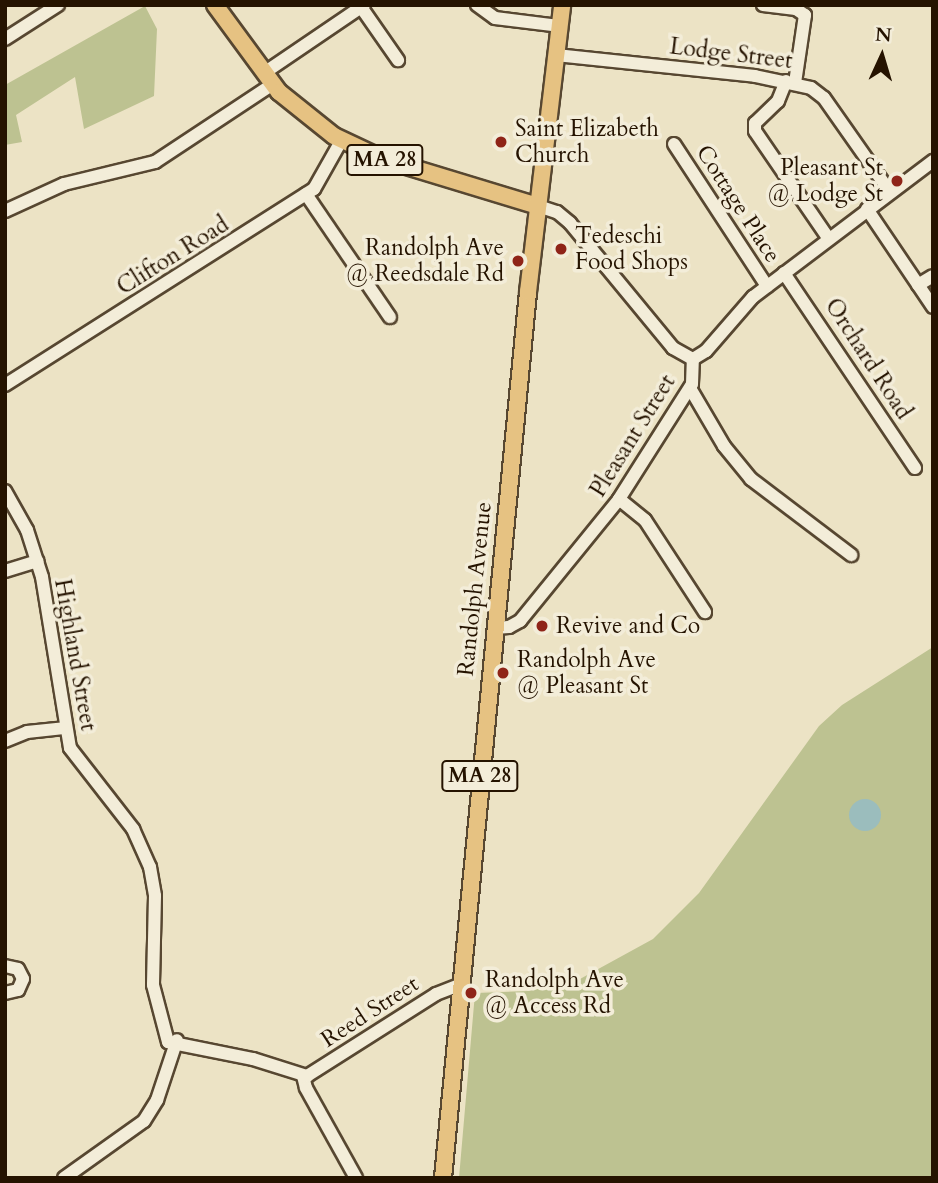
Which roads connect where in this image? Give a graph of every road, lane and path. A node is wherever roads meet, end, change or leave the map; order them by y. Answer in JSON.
{"nodes":[{"id":1,"x":58,"y":5,"type":"edge"},
{"id":2,"x":215,"y":5,"type":"edge"},
{"id":3,"x":477,"y":5,"type":"edge"},
{"id":4,"x":562,"y":5,"type":"edge"},
{"id":5,"x":764,"y":5,"type":"edge"},
{"id":6,"x":363,"y":6,"type":"edge"},
{"id":7,"x":559,"y":26,"type":"junction"},
{"id":8,"x":5,"y":39,"type":"edge"},
{"id":9,"x":556,"y":55,"type":"junction"},
{"id":10,"x":398,"y":60,"type":"dead end"},
{"id":11,"x":268,"y":79,"type":"junction"},
{"id":12,"x":790,"y":82,"type":"junction"},
{"id":13,"x":341,"y":141,"type":"junction"},
{"id":14,"x":674,"y":144,"type":"dead end"},
{"id":15,"x":933,"y":161,"type":"edge"},
{"id":16,"x":890,"y":192,"type":"junction"},
{"id":17,"x":306,"y":194,"type":"junction"},
{"id":18,"x":538,"y":206,"type":"junction"},
{"id":19,"x":867,"y":209,"type":"junction"},
{"id":20,"x":5,"y":211,"type":"edge"},
{"id":21,"x":829,"y":239,"type":"junction"},
{"id":22,"x":784,"y":273,"type":"junction"},
{"id":23,"x":933,"y":276,"type":"edge"},
{"id":24,"x":918,"y":285,"type":"junction"},
{"id":25,"x":767,"y":286,"type":"junction"},
{"id":26,"x":933,"y":307,"type":"edge"},
{"id":27,"x":390,"y":317,"type":"dead end"},
{"id":28,"x":693,"y":359,"type":"junction"},
{"id":29,"x":5,"y":385,"type":"edge"},
{"id":30,"x":690,"y":388,"type":"junction"},
{"id":31,"x":915,"y":468,"type":"dead end"},
{"id":32,"x":5,"y":491,"type":"edge"},
{"id":33,"x":619,"y":499,"type":"junction"},
{"id":34,"x":851,"y":555,"type":"dead end"},
{"id":35,"x":37,"y":561,"type":"junction"},
{"id":36,"x":5,"y":570,"type":"edge"},
{"id":37,"x":705,"y":612,"type":"dead end"},
{"id":38,"x":494,"y":628,"type":"junction"},
{"id":39,"x":64,"y":728,"type":"junction"},
{"id":40,"x":5,"y":741,"type":"edge"},
{"id":41,"x":5,"y":965,"type":"edge"},
{"id":42,"x":460,"y":985,"type":"junction"},
{"id":43,"x":5,"y":993,"type":"edge"},
{"id":44,"x":177,"y":1047,"type":"junction"},
{"id":45,"x":303,"y":1076,"type":"junction"},
{"id":46,"x":65,"y":1178,"type":"edge"},
{"id":47,"x":356,"y":1178,"type":"edge"},
{"id":48,"x":443,"y":1178,"type":"edge"}],
"edges":[{"from":1,"to":8,"type":"street"},
{"from":2,"to":11,"type":"main road","number":"MA 28"},
{"from":3,"to":7,"type":"street"},
{"from":4,"to":7,"type":"main road","name":"Randolph Avenue"},
{"from":5,"to":12,"type":"street"},
{"from":6,"to":10,"type":"street"},
{"from":6,"to":11,"type":"street"},
{"from":7,"to":9,"type":"main road","name":"Randolph Avenue"},
{"from":9,"to":12,"type":"street","name":"Lodge Street"},
{"from":9,"to":18,"type":"main road","name":"Randolph Avenue"},
{"from":11,"to":13,"type":"main road","number":"MA 28"},
{"from":11,"to":20,"type":"street"},
{"from":12,"to":16,"type":"street","name":"Lodge Street"},
{"from":12,"to":21,"type":"street"},
{"from":13,"to":17,"type":"street","name":"Clifton Road"},
{"from":13,"to":18,"type":"main road","number":"MA 28"},
{"from":14,"to":25,"type":"street","name":"Cottage Place"},
{"from":15,"to":16,"type":"street","name":"Pleasant Street"},
{"from":16,"to":19,"type":"street","name":"Pleasant Street"},
{"from":17,"to":27,"type":"street"},
{"from":17,"to":29,"type":"street","name":"Clifton Road"},
{"from":18,"to":28,"type":"street"},
{"from":18,"to":38,"type":"main road","name":"Randolph Avenue","number":"MA 28"},
{"from":19,"to":21,"type":"street","name":"Pleasant Street"},
{"from":19,"to":24,"type":"street"},
{"from":21,"to":22,"type":"street","name":"Pleasant Street"},
{"from":22,"to":25,"type":"street","name":"Pleasant Street"},
{"from":22,"to":31,"type":"street","name":"Orchard Road"},
{"from":23,"to":24,"type":"street"},
{"from":24,"to":26,"type":"street"},
{"from":25,"to":28,"type":"street","name":"Pleasant Street"},
{"from":28,"to":30,"type":"street","name":"Pleasant Street"},
{"from":30,"to":33,"type":"street","name":"Pleasant Street"},
{"from":30,"to":34,"type":"street"},
{"from":32,"to":35,"type":"street","name":"Highland Street"},
{"from":33,"to":37,"type":"street"},
{"from":33,"to":38,"type":"street","name":"Pleasant Street"},
{"from":35,"to":36,"type":"street"},
{"from":35,"to":39,"type":"street","name":"Highland Street"},
{"from":38,"to":42,"type":"main road","name":"Randolph Avenue","number":"MA 28"},
{"from":39,"to":40,"type":"street"},
{"from":39,"to":44,"type":"street","name":"Highland Street"},
{"from":41,"to":43,"type":"street"},
{"from":42,"to":45,"type":"street","name":"Reed Street"},
{"from":42,"to":48,"type":"main road","name":"Randolph Avenue","number":"MA 28"},
{"from":44,"to":45,"type":"street"},
{"from":44,"to":46,"type":"street"},
{"from":45,"to":47,"type":"street"}]}
